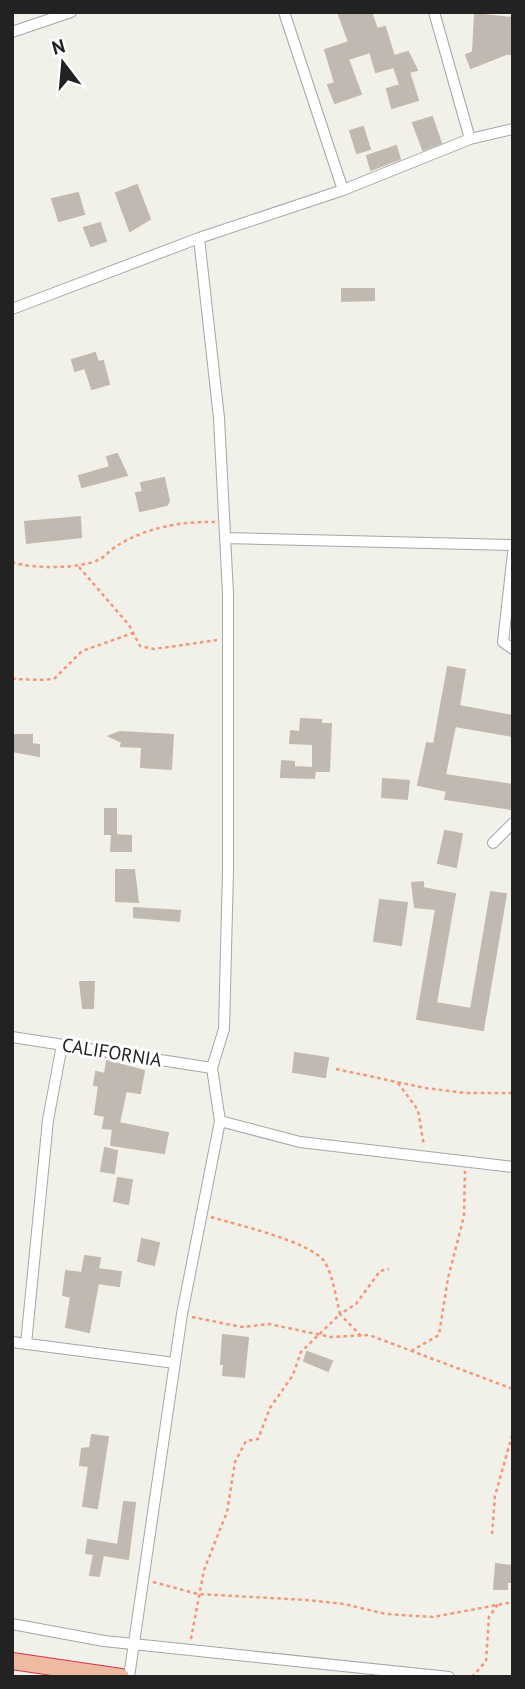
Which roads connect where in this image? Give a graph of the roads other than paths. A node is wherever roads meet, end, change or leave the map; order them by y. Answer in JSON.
{"nodes":[{"id":1,"x":71,"y":12,"type":"edge"},
{"id":2,"x":284,"y":12,"type":"edge"},
{"id":3,"x":434,"y":12,"type":"edge"},
{"id":4,"x":12,"y":32,"type":"edge"},
{"id":5,"x":513,"y":129,"type":"edge"},
{"id":6,"x":470,"y":139,"type":"junction"},
{"id":7,"x":343,"y":190,"type":"junction"},
{"id":8,"x":199,"y":239,"type":"junction"},
{"id":9,"x":12,"y":309,"type":"edge"},
{"id":10,"x":225,"y":538,"type":"junction"},
{"id":11,"x":513,"y":545,"type":"edge"},
{"id":12,"x":513,"y":553,"type":"edge"},
{"id":13,"x":513,"y":649,"type":"edge"},
{"id":14,"x":513,"y":823,"type":"edge"},
{"id":15,"x":493,"y":843,"type":"dead end"},
{"id":16,"x":12,"y":1037,"type":"edge"},
{"id":17,"x":62,"y":1045,"type":"junction"},
{"id":18,"x":212,"y":1068,"type":"junction"},
{"id":19,"x":220,"y":1121,"type":"junction"},
{"id":20,"x":513,"y":1167,"type":"edge"},
{"id":21,"x":12,"y":1342,"type":"edge"},
{"id":22,"x":26,"y":1344,"type":"junction"},
{"id":23,"x":175,"y":1363,"type":"junction"},
{"id":24,"x":12,"y":1625,"type":"edge"},
{"id":25,"x":134,"y":1643,"type":"junction"},
{"id":26,"x":12,"y":1661,"type":"edge"},
{"id":27,"x":121,"y":1677,"type":"edge"},
{"id":28,"x":129,"y":1677,"type":"edge"},
{"id":29,"x":449,"y":1677,"type":"edge"}],
"edges":[{"from":1,"to":4,"type":"street"},
{"from":2,"to":7,"type":"street"},
{"from":3,"to":6,"type":"street"},
{"from":5,"to":6,"type":"street"},
{"from":6,"to":7,"type":"street"},
{"from":7,"to":8,"type":"street"},
{"from":8,"to":9,"type":"street"},
{"from":8,"to":10,"type":"street"},
{"from":10,"to":11,"type":"street"},
{"from":10,"to":18,"type":"street"},
{"from":12,"to":13,"type":"street"},
{"from":14,"to":15,"type":"street"},
{"from":16,"to":17,"type":"street","name":"CALIFORNIA"},
{"from":17,"to":18,"type":"street","name":"CALIFORNIA"},
{"from":17,"to":22,"type":"street"},
{"from":18,"to":19,"type":"street"},
{"from":19,"to":20,"type":"street"},
{"from":19,"to":23,"type":"street"},
{"from":21,"to":22,"type":"street"},
{"from":22,"to":23,"type":"street"},
{"from":23,"to":25,"type":"street"},
{"from":24,"to":25,"type":"street"},
{"from":25,"to":28,"type":"street"},
{"from":25,"to":29,"type":"street"},
{"from":26,"to":27,"type":"highway"}]}
